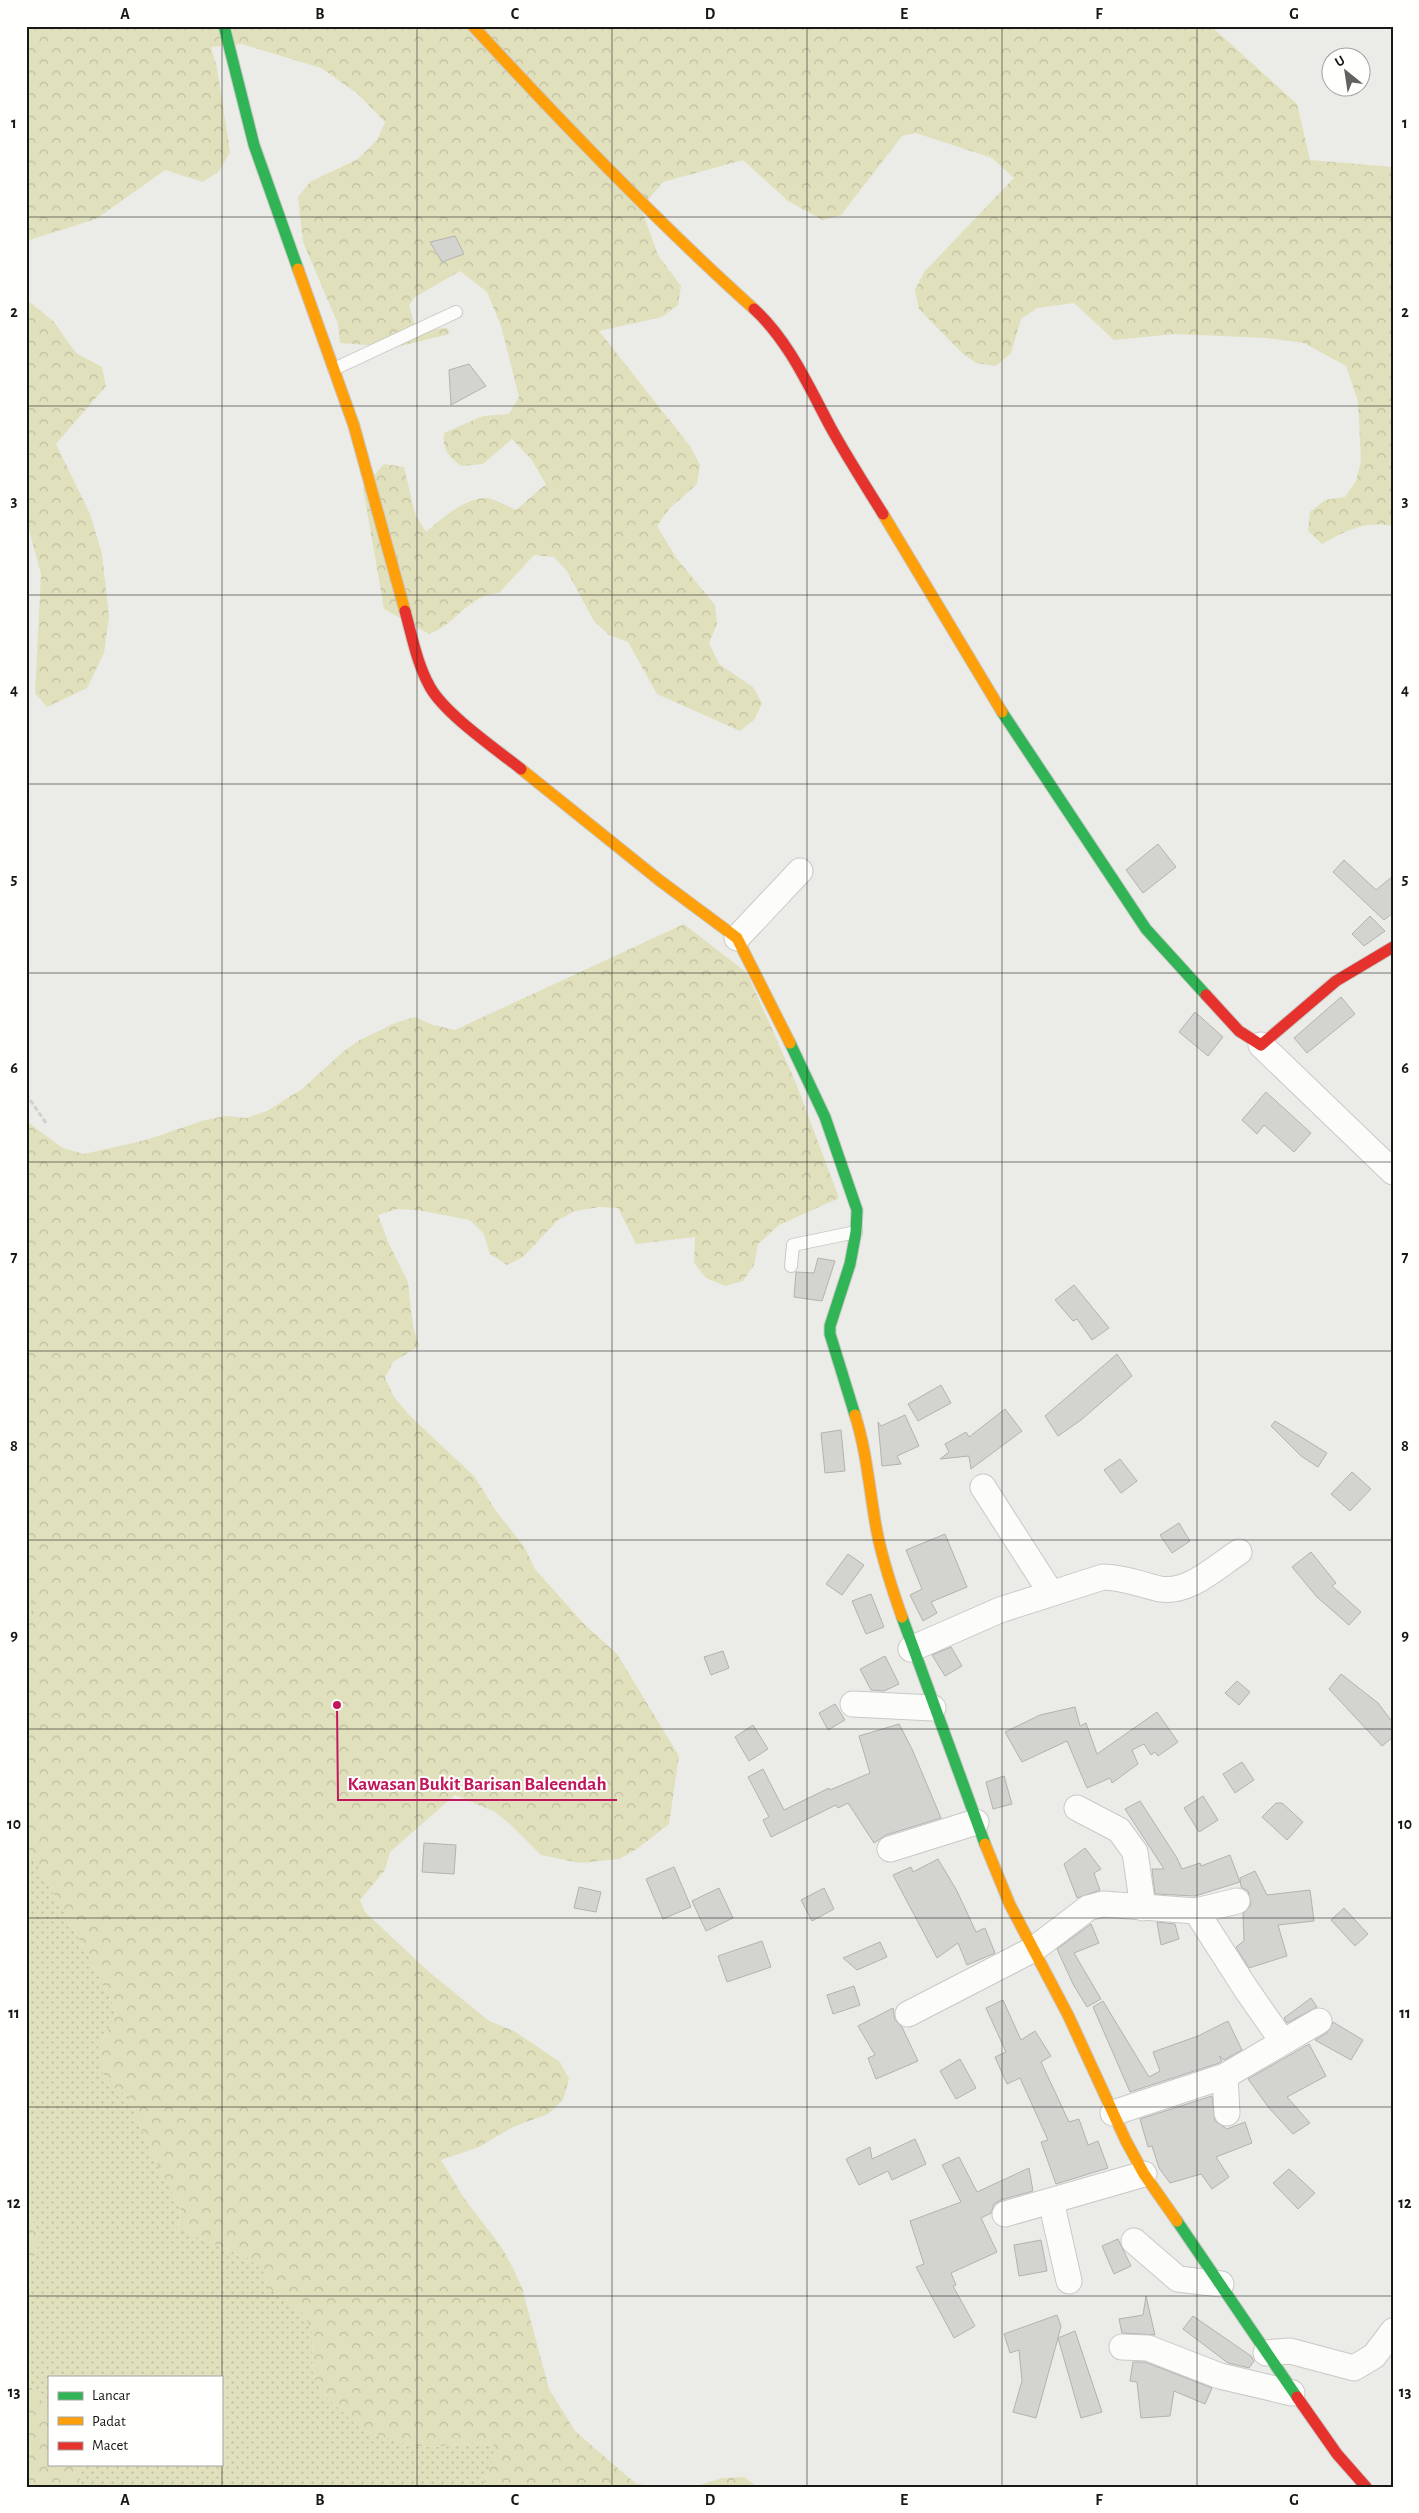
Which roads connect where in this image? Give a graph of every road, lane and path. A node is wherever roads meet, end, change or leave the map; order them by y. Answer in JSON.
{"nodes":[{"id":1,"x":224,"y":26,"type":"edge"},
{"id":2,"x":473,"y":26,"type":"edge"},
{"id":3,"x":456,"y":312,"type":"dead end"},
{"id":4,"x":334,"y":369,"type":"junction"},
{"id":5,"x":800,"y":871,"type":"dead end"},
{"id":6,"x":736,"y":938,"type":"junction"},
{"id":7,"x":1393,"y":947,"type":"edge"},
{"id":8,"x":1261,"y":1045,"type":"junction"},
{"id":9,"x":26,"y":1094,"type":"edge"},
{"id":10,"x":46,"y":1123,"type":"dead end"},
{"id":11,"x":1393,"y":1172,"type":"edge"},
{"id":12,"x":856,"y":1232,"type":"junction"},
{"id":13,"x":791,"y":1266,"type":"dead end"},
{"id":14,"x":983,"y":1487,"type":"dead end"},
{"id":15,"x":1239,"y":1552,"type":"dead end"},
{"id":16,"x":1050,"y":1593,"type":"junction"},
{"id":17,"x":912,"y":1649,"type":"junction"},
{"id":18,"x":854,"y":1704,"type":"dead end"},
{"id":19,"x":933,"y":1708,"type":"junction"},
{"id":20,"x":1077,"y":1808,"type":"dead end"},
{"id":21,"x":976,"y":1822,"type":"junction"},
{"id":22,"x":890,"y":1848,"type":"dead end"},
{"id":23,"x":1237,"y":1901,"type":"dead end"},
{"id":24,"x":1143,"y":1908,"type":"junction"},
{"id":25,"x":1196,"y":1912,"type":"junction"},
{"id":26,"x":1034,"y":1949,"type":"junction"},
{"id":27,"x":908,"y":2014,"type":"dead end"},
{"id":28,"x":1319,"y":2021,"type":"dead end"},
{"id":29,"x":1284,"y":2042,"type":"junction"},
{"id":30,"x":1225,"y":2076,"type":"junction"},
{"id":31,"x":1113,"y":2113,"type":"junction"},
{"id":32,"x":1227,"y":2113,"type":"dead end"},
{"id":33,"x":1144,"y":2174,"type":"junction"},
{"id":34,"x":1051,"y":2201,"type":"junction"},
{"id":35,"x":1004,"y":2214,"type":"dead end"},
{"id":36,"x":1134,"y":2241,"type":"dead end"},
{"id":37,"x":1069,"y":2281,"type":"dead end"},
{"id":38,"x":1221,"y":2284,"type":"junction"},
{"id":39,"x":1393,"y":2330,"type":"edge"},
{"id":40,"x":1122,"y":2347,"type":"dead end"},
{"id":41,"x":1266,"y":2353,"type":"junction"},
{"id":42,"x":1292,"y":2393,"type":"junction"},
{"id":43,"x":1366,"y":2487,"type":"edge"}],
"edges":[{"from":1,"to":4,"type":"street"},
{"from":2,"to":8,"type":"street"},
{"from":3,"to":4,"type":"lane"},
{"from":4,"to":6,"type":"street"},
{"from":5,"to":6,"type":"street"},
{"from":6,"to":12,"type":"street"},
{"from":7,"to":8,"type":"street"},
{"from":8,"to":11,"type":"street"},
{"from":9,"to":10,"type":"path"},
{"from":12,"to":13,"type":"lane"},
{"from":12,"to":17,"type":"street"},
{"from":14,"to":16,"type":"street"},
{"from":15,"to":16,"type":"street"},
{"from":16,"to":17,"type":"street"},
{"from":17,"to":19,"type":"street"},
{"from":18,"to":19,"type":"street"},
{"from":19,"to":21,"type":"street"},
{"from":20,"to":24,"type":"street"},
{"from":21,"to":22,"type":"street"},
{"from":21,"to":26,"type":"street"},
{"from":23,"to":25,"type":"street"},
{"from":24,"to":25,"type":"street"},
{"from":24,"to":26,"type":"street"},
{"from":25,"to":29,"type":"street"},
{"from":26,"to":27,"type":"street"},
{"from":26,"to":31,"type":"street"},
{"from":28,"to":29,"type":"street"},
{"from":29,"to":30,"type":"street"},
{"from":30,"to":31,"type":"street"},
{"from":30,"to":32,"type":"street"},
{"from":31,"to":33,"type":"street"},
{"from":33,"to":34,"type":"street"},
{"from":33,"to":38,"type":"street"},
{"from":34,"to":35,"type":"street"},
{"from":34,"to":37,"type":"street"},
{"from":36,"to":38,"type":"street"},
{"from":38,"to":41,"type":"street"},
{"from":39,"to":41,"type":"street"},
{"from":40,"to":42,"type":"street"},
{"from":41,"to":42,"type":"street"},
{"from":42,"to":43,"type":"street"}]}
